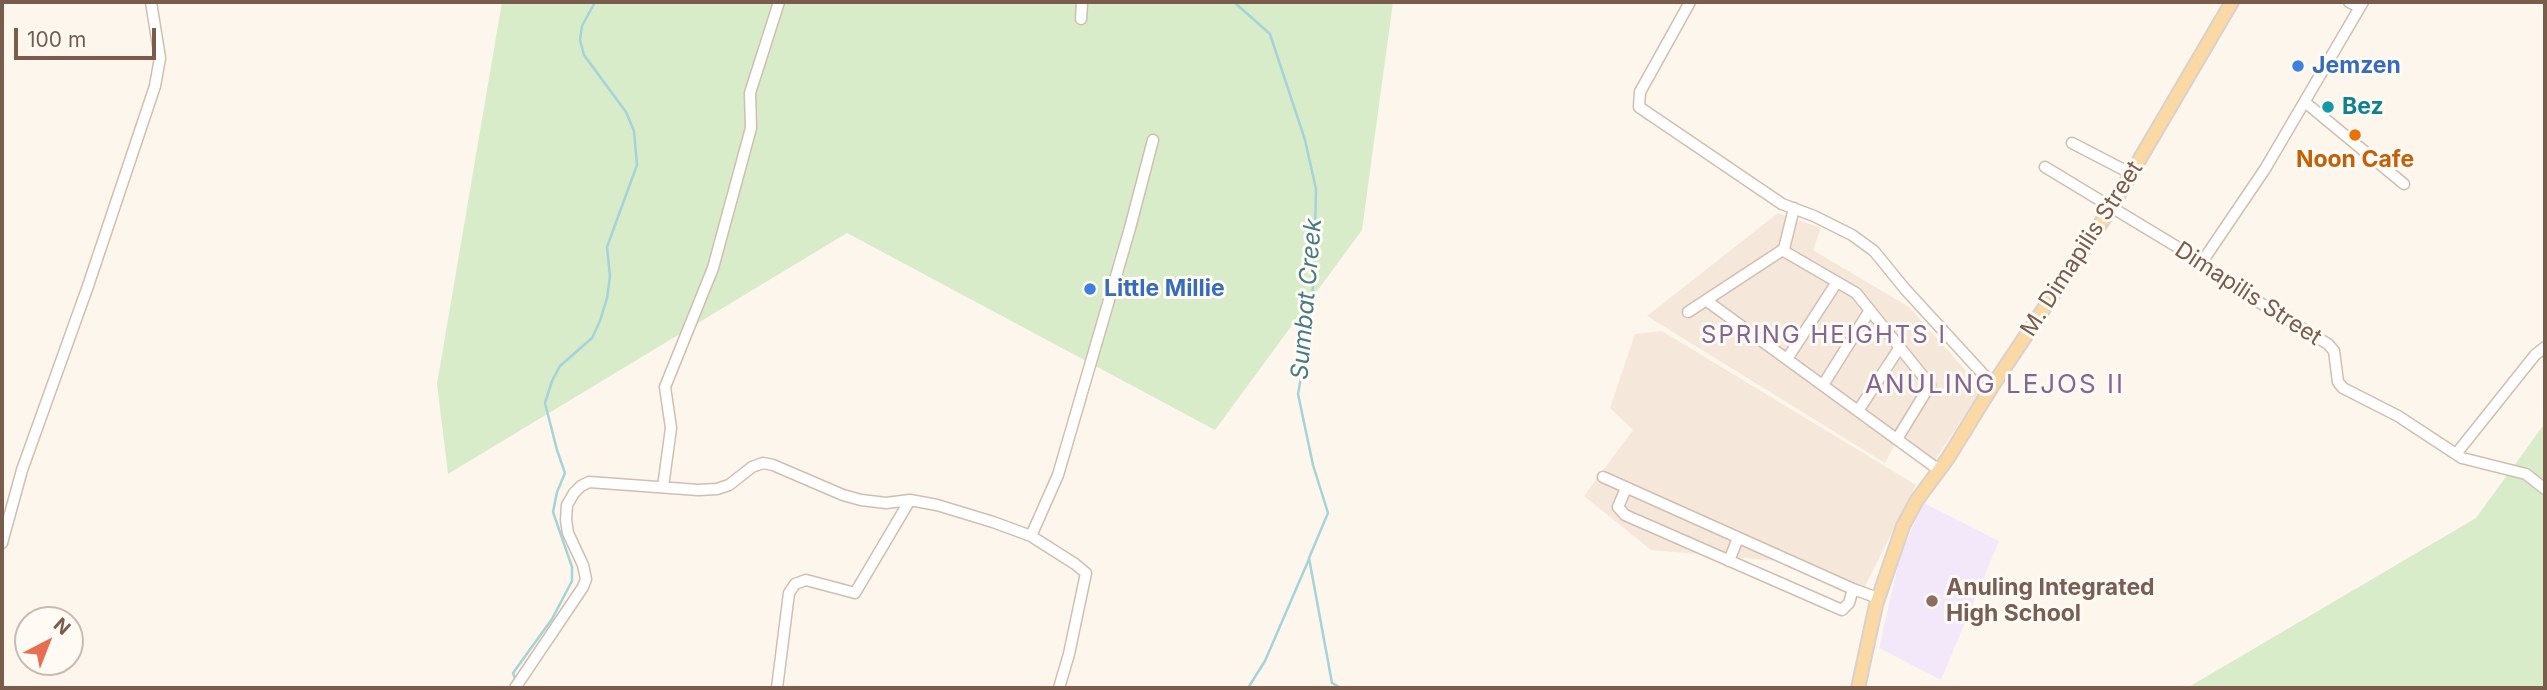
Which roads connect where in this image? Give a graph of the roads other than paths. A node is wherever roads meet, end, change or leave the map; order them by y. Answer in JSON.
{"nodes":[{"id":1,"x":151,"y":2,"type":"edge"},
{"id":2,"x":779,"y":2,"type":"edge"},
{"id":3,"x":1082,"y":2,"type":"edge"},
{"id":4,"x":1690,"y":2,"type":"edge"},
{"id":5,"x":2232,"y":2,"type":"edge"},
{"id":6,"x":2349,"y":2,"type":"edge"},
{"id":7,"x":2361,"y":5,"type":"edge"},
{"id":8,"x":1081,"y":19,"type":"dead end"},
{"id":9,"x":2306,"y":103,"type":"junction"},
{"id":10,"x":1153,"y":140,"type":"dead end"},
{"id":11,"x":2072,"y":143,"type":"dead end"},
{"id":12,"x":2045,"y":167,"type":"dead end"},
{"id":13,"x":2132,"y":174,"type":"junction"},
{"id":14,"x":2404,"y":184,"type":"dead end"},
{"id":15,"x":1794,"y":208,"type":"junction"},
{"id":16,"x":2111,"y":208,"type":"junction"},
{"id":17,"x":1782,"y":250,"type":"junction"},
{"id":18,"x":2202,"y":262,"type":"junction"},
{"id":19,"x":1837,"y":282,"type":"junction"},
{"id":20,"x":1707,"y":301,"type":"junction"},
{"id":21,"x":1870,"y":310,"type":"junction"},
{"id":22,"x":1688,"y":312,"type":"dead end"},
{"id":23,"x":2545,"y":346,"type":"edge"},
{"id":24,"x":1900,"y":347,"type":"junction"},
{"id":25,"x":1787,"y":359,"type":"junction"},
{"id":26,"x":1823,"y":385,"type":"junction"},
{"id":27,"x":1993,"y":385,"type":"junction"},
{"id":28,"x":1858,"y":411,"type":"junction"},
{"id":29,"x":1897,"y":439,"type":"junction"},
{"id":30,"x":2456,"y":454,"type":"junction"},
{"id":31,"x":1939,"y":470,"type":"junction"},
{"id":32,"x":1603,"y":477,"type":"dead end"},
{"id":33,"x":663,"y":487,"type":"junction"},
{"id":34,"x":1626,"y":488,"type":"junction"},
{"id":35,"x":2545,"y":489,"type":"edge"},
{"id":36,"x":910,"y":500,"type":"junction"},
{"id":37,"x":1031,"y":536,"type":"junction"},
{"id":38,"x":1738,"y":538,"type":"junction"},
{"id":39,"x":2,"y":543,"type":"edge"},
{"id":40,"x":1729,"y":561,"type":"junction"},
{"id":41,"x":1853,"y":589,"type":"junction"},
{"id":42,"x":1878,"y":598,"type":"junction"},
{"id":43,"x":515,"y":688,"type":"edge"},
{"id":44,"x":777,"y":688,"type":"edge"},
{"id":45,"x":1059,"y":688,"type":"edge"},
{"id":46,"x":1858,"y":688,"type":"edge"}],
"edges":[{"from":1,"to":39,"type":"street"},
{"from":2,"to":33,"type":"street"},
{"from":3,"to":8,"type":"street"},
{"from":4,"to":15,"type":"street"},
{"from":5,"to":13,"type":"main road","name":"M. Dimapilis Street"},
{"from":6,"to":7,"type":"street"},
{"from":7,"to":9,"type":"street"},
{"from":9,"to":14,"type":"street"},
{"from":9,"to":18,"type":"street"},
{"from":10,"to":37,"type":"street"},
{"from":11,"to":13,"type":"street"},
{"from":12,"to":16,"type":"street","name":"Dimapilis Street"},
{"from":13,"to":16,"type":"main road","name":"M. Dimapilis Street"},
{"from":15,"to":17,"type":"street"},
{"from":15,"to":27,"type":"street"},
{"from":16,"to":18,"type":"street","name":"Dimapilis Street"},
{"from":16,"to":27,"type":"main road","name":"M. Dimapilis Street"},
{"from":17,"to":19,"type":"street"},
{"from":17,"to":20,"type":"street"},
{"from":18,"to":30,"type":"street","name":"Dimapilis Street"},
{"from":19,"to":21,"type":"street"},
{"from":19,"to":25,"type":"street"},
{"from":20,"to":22,"type":"street"},
{"from":20,"to":25,"type":"street"},
{"from":21,"to":24,"type":"street"},
{"from":21,"to":26,"type":"street"},
{"from":23,"to":30,"type":"street"},
{"from":24,"to":28,"type":"street"},
{"from":24,"to":29,"type":"street"},
{"from":25,"to":26,"type":"street"},
{"from":26,"to":28,"type":"street"},
{"from":27,"to":31,"type":"main road","name":"M. Dimapilis Street"},
{"from":28,"to":29,"type":"street"},
{"from":29,"to":31,"type":"street"},
{"from":30,"to":35,"type":"street","name":"Dimapilis Street"},
{"from":31,"to":42,"type":"main road","name":"M. Dimapilis Street"},
{"from":32,"to":34,"type":"street"},
{"from":33,"to":36,"type":"street"},
{"from":33,"to":43,"type":"street"},
{"from":34,"to":38,"type":"street"},
{"from":34,"to":40,"type":"street"},
{"from":36,"to":37,"type":"street"},
{"from":36,"to":44,"type":"street"},
{"from":37,"to":45,"type":"street"},
{"from":38,"to":40,"type":"street"},
{"from":38,"to":41,"type":"street"},
{"from":40,"to":41,"type":"street"},
{"from":41,"to":42,"type":"street"},
{"from":42,"to":46,"type":"main road","name":"M. Dimapilis Street"}]}
